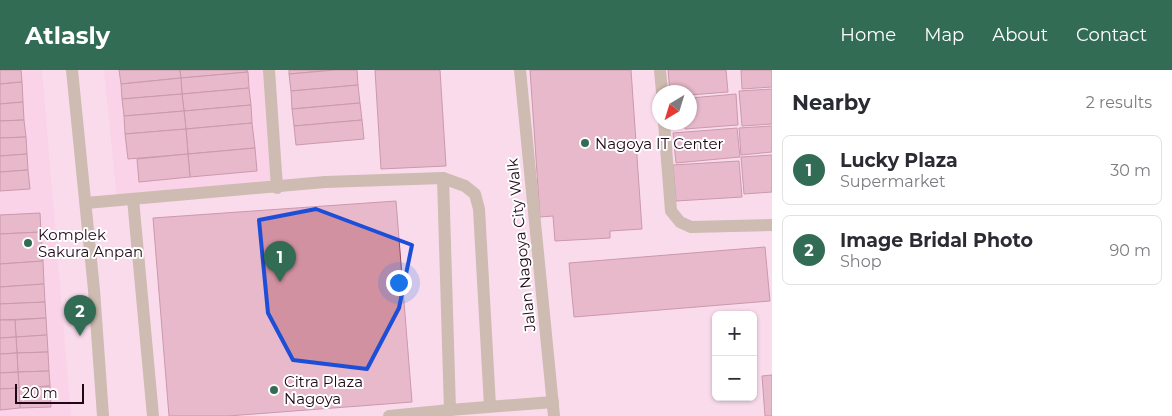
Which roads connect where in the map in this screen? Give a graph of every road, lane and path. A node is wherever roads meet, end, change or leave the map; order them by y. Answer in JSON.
{"nodes":[{"id":1,"x":72,"y":70,"type":"edge"},
{"id":2,"x":269,"y":70,"type":"edge"},
{"id":3,"x":520,"y":70,"type":"edge"},
{"id":4,"x":660,"y":70,"type":"edge"},
{"id":5,"x":661,"y":85,"type":"edge"},
{"id":6,"x":665,"y":130,"type":"edge"},
{"id":7,"x":443,"y":178,"type":"junction"},
{"id":8,"x":277,"y":188,"type":"junction"},
{"id":9,"x":132,"y":199,"type":"junction"},
{"id":10,"x":86,"y":203,"type":"junction"},
{"id":11,"x":772,"y":225,"type":"edge"},
{"id":12,"x":553,"y":402,"type":"junction"},
{"id":13,"x":490,"y":406,"type":"junction"},
{"id":14,"x":450,"y":410,"type":"junction"},
{"id":15,"x":103,"y":416,"type":"edge"},
{"id":16,"x":153,"y":416,"type":"edge"},
{"id":17,"x":389,"y":416,"type":"edge"},
{"id":18,"x":554,"y":416,"type":"edge"}],
"edges":[{"from":1,"to":10,"type":"street"},
{"from":2,"to":8,"type":"street"},
{"from":3,"to":12,"type":"street","name":"Jalan Nagoya City Walk"},
{"from":4,"to":5,"type":"street"},
{"from":6,"to":11,"type":"street"},
{"from":7,"to":8,"type":"street"},
{"from":7,"to":13,"type":"street"},
{"from":7,"to":14,"type":"street"},
{"from":8,"to":9,"type":"street"},
{"from":9,"to":10,"type":"street"},
{"from":9,"to":16,"type":"street"},
{"from":10,"to":15,"type":"street"},
{"from":12,"to":13,"type":"street"},
{"from":12,"to":18,"type":"street","name":"Jalan Nagoya City Walk"},
{"from":13,"to":14,"type":"street"},
{"from":14,"to":17,"type":"street"}]}
